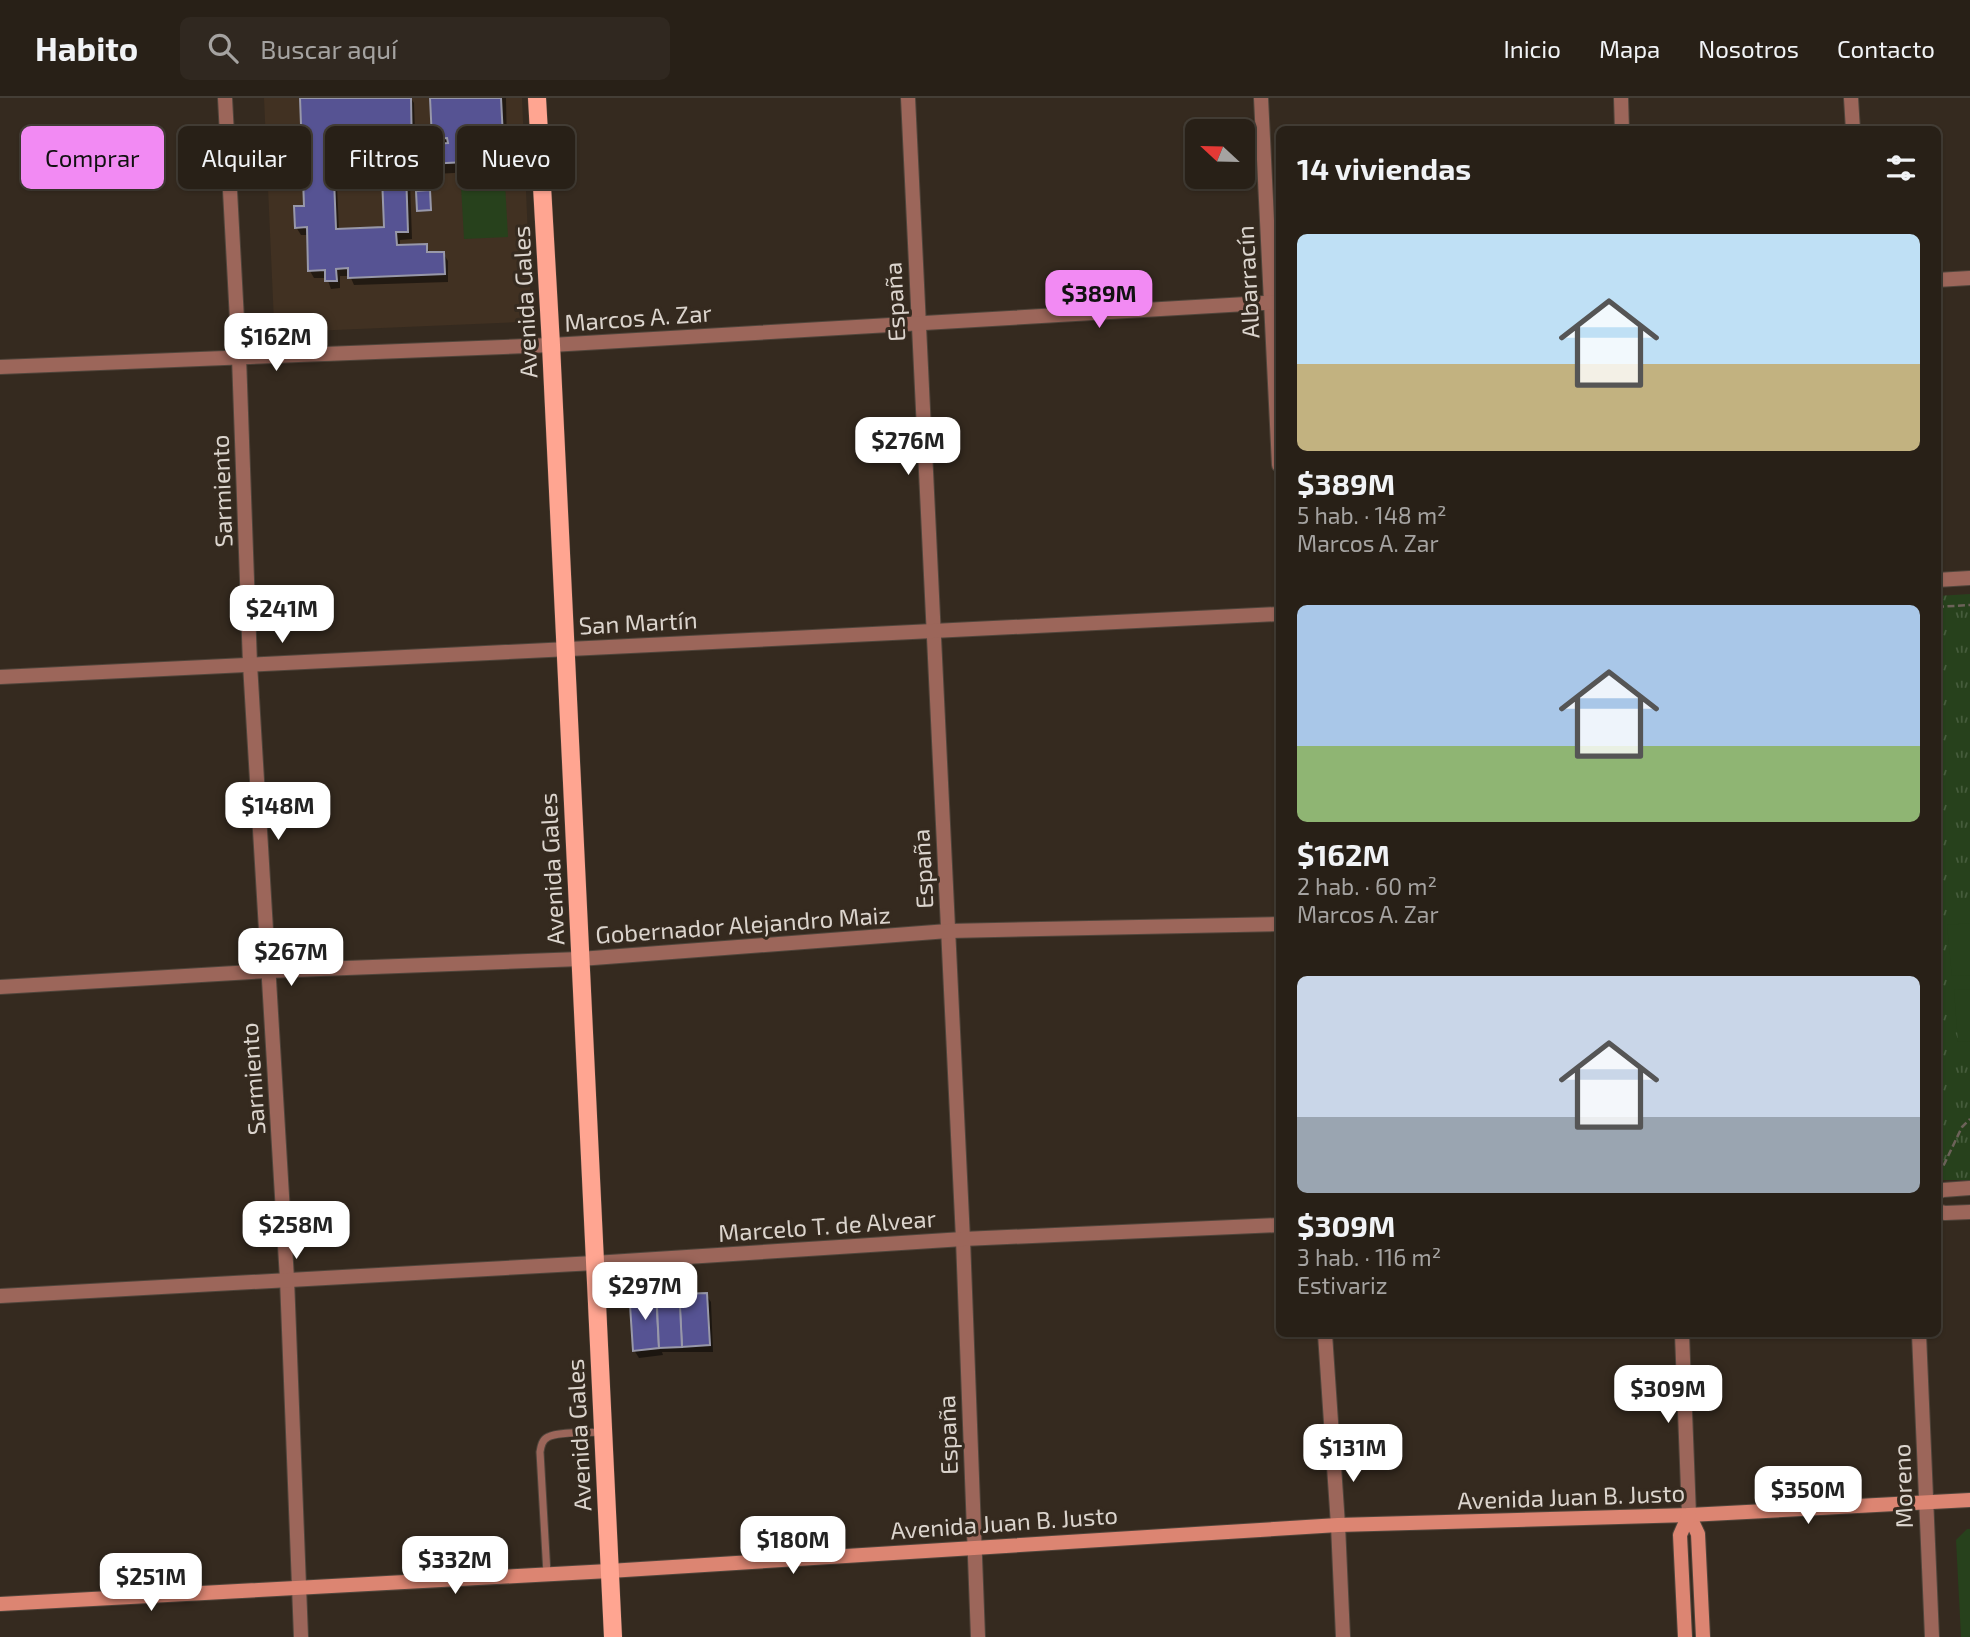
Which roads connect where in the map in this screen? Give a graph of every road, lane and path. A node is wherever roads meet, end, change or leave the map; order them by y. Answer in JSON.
{"nodes":[{"id":1,"x":225,"y":98,"type":"edge"},
{"id":2,"x":537,"y":98,"type":"edge"},
{"id":3,"x":908,"y":98,"type":"edge"},
{"id":4,"x":1261,"y":98,"type":"edge"},
{"id":5,"x":1621,"y":98,"type":"edge"},
{"id":6,"x":1852,"y":98,"type":"edge"},
{"id":7,"x":1622,"y":126,"type":"edge"},
{"id":8,"x":1853,"y":126,"type":"edge"},
{"id":9,"x":1970,"y":278,"type":"edge"},
{"id":10,"x":1941,"y":280,"type":"edge"},
{"id":11,"x":1275,"y":302,"type":"edge"},
{"id":12,"x":917,"y":323,"type":"junction"},
{"id":13,"x":1276,"y":343,"type":"edge"},
{"id":14,"x":551,"y":345,"type":"junction"},
{"id":15,"x":239,"y":357,"type":"junction"},
{"id":16,"x":0,"y":367,"type":"edge"},
{"id":17,"x":1970,"y":578,"type":"edge"},
{"id":18,"x":1941,"y":580,"type":"edge"},
{"id":19,"x":1970,"y":605,"type":"edge"},
{"id":20,"x":1941,"y":607,"type":"edge"},
{"id":21,"x":1276,"y":614,"type":"edge"},
{"id":22,"x":933,"y":629,"type":"junction"},
{"id":23,"x":565,"y":648,"type":"junction"},
{"id":24,"x":250,"y":664,"type":"junction"},
{"id":25,"x":0,"y":677,"type":"edge"},
{"id":26,"x":1276,"y":925,"type":"edge"},
{"id":27,"x":948,"y":931,"type":"junction"},
{"id":28,"x":580,"y":959,"type":"junction"},
{"id":29,"x":268,"y":971,"type":"junction"},
{"id":30,"x":0,"y":987,"type":"edge"},
{"id":31,"x":1970,"y":1119,"type":"edge"},
{"id":32,"x":1941,"y":1169,"type":"edge"},
{"id":33,"x":1970,"y":1188,"type":"edge"},
{"id":34,"x":1941,"y":1191,"type":"edge"},
{"id":35,"x":1941,"y":1212,"type":"edge"},
{"id":36,"x":1970,"y":1212,"type":"edge"},
{"id":37,"x":1276,"y":1224,"type":"edge"},
{"id":38,"x":963,"y":1239,"type":"junction"},
{"id":39,"x":594,"y":1263,"type":"junction"},
{"id":40,"x":287,"y":1279,"type":"junction"},
{"id":41,"x":0,"y":1296,"type":"edge"},
{"id":42,"x":1325,"y":1337,"type":"edge"},
{"id":43,"x":1682,"y":1337,"type":"edge"},
{"id":44,"x":1919,"y":1337,"type":"edge"},
{"id":45,"x":603,"y":1432,"type":"junction"},
{"id":46,"x":1970,"y":1500,"type":"edge"},
{"id":47,"x":1925,"y":1503,"type":"junction"},
{"id":48,"x":1689,"y":1515,"type":"junction"},
{"id":49,"x":1338,"y":1525,"type":"junction"},
{"id":50,"x":974,"y":1547,"type":"junction"},
{"id":51,"x":609,"y":1571,"type":"junction"},
{"id":52,"x":547,"y":1574,"type":"junction"},
{"id":53,"x":299,"y":1587,"type":"junction"},
{"id":54,"x":0,"y":1604,"type":"edge"},
{"id":55,"x":302,"y":1637,"type":"edge"},
{"id":56,"x":612,"y":1637,"type":"edge"},
{"id":57,"x":978,"y":1637,"type":"edge"},
{"id":58,"x":1343,"y":1637,"type":"edge"},
{"id":59,"x":1685,"y":1637,"type":"edge"},
{"id":60,"x":1703,"y":1637,"type":"edge"},
{"id":61,"x":1932,"y":1637,"type":"edge"}],
"edges":[{"from":1,"to":15,"type":"street","name":"Sarmiento"},
{"from":2,"to":14,"type":"main road","name":"Avenida Gales"},
{"from":3,"to":12,"type":"street","name":"España"},
{"from":4,"to":11,"type":"street","name":"Albarracín"},
{"from":5,"to":7,"type":"street"},
{"from":6,"to":8,"type":"street"},
{"from":9,"to":10,"type":"street"},
{"from":11,"to":12,"type":"street","name":"Marcos A. Zar"},
{"from":11,"to":13,"type":"street","name":"Albarracín"},
{"from":12,"to":14,"type":"street","name":"Marcos A. Zar"},
{"from":12,"to":22,"type":"street","name":"España"},
{"from":14,"to":15,"type":"street","name":"Marcos A. Zar"},
{"from":14,"to":23,"type":"main road","name":"Avenida Gales"},
{"from":15,"to":16,"type":"street","name":"Marcos A. Zar"},
{"from":15,"to":24,"type":"street","name":"Sarmiento"},
{"from":17,"to":18,"type":"street"},
{"from":19,"to":20,"type":"path"},
{"from":21,"to":22,"type":"street","name":"San Martín"},
{"from":22,"to":23,"type":"street","name":"San Martín"},
{"from":22,"to":27,"type":"street","name":"España"},
{"from":23,"to":24,"type":"street","name":"San Martín"},
{"from":23,"to":28,"type":"main road","name":"Avenida Gales"},
{"from":24,"to":25,"type":"street","name":"San Martín"},
{"from":24,"to":29,"type":"street","name":"Sarmiento"},
{"from":26,"to":27,"type":"street","name":"Gobernador Alejandro Maiz"},
{"from":27,"to":28,"type":"street","name":"Gobernador Alejandro Maiz"},
{"from":27,"to":38,"type":"street","name":"España"},
{"from":28,"to":29,"type":"street","name":"Gobernador Alejandro Maiz"},
{"from":28,"to":39,"type":"main road","name":"Avenida Gales"},
{"from":29,"to":30,"type":"street","name":"Gobernador Alejandro Maiz"},
{"from":29,"to":40,"type":"street","name":"Sarmiento"},
{"from":31,"to":32,"type":"path"},
{"from":33,"to":34,"type":"street"},
{"from":35,"to":36,"type":"street"},
{"from":37,"to":38,"type":"street","name":"Marcelo T. de Alvear"},
{"from":38,"to":39,"type":"street","name":"Marcelo T. de Alvear"},
{"from":38,"to":50,"type":"street","name":"España"},
{"from":39,"to":40,"type":"street","name":"Marcelo T. de Alvear"},
{"from":39,"to":45,"type":"main road","name":"Avenida Gales"},
{"from":40,"to":41,"type":"street","name":"Marcelo T. de Alvear"},
{"from":40,"to":53,"type":"street","name":"Sarmiento"},
{"from":42,"to":49,"type":"street"},
{"from":43,"to":48,"type":"street"},
{"from":44,"to":47,"type":"street","name":"Moreno"},
{"from":45,"to":51,"type":"main road","name":"Avenida Gales"},
{"from":45,"to":52,"type":"lane"},
{"from":46,"to":47,"type":"main road","name":"Avenida Juan B. Justo"},
{"from":47,"to":48,"type":"main road","name":"Avenida Juan B. Justo"},
{"from":47,"to":61,"type":"street","name":"Moreno"},
{"from":48,"to":49,"type":"main road","name":"Avenida Juan B. Justo"},
{"from":48,"to":59,"type":"main road"},
{"from":48,"to":60,"type":"main road"},
{"from":49,"to":50,"type":"main road","name":"Avenida Juan B. Justo"},
{"from":49,"to":58,"type":"street"},
{"from":50,"to":51,"type":"main road","name":"Avenida Juan B. Justo"},
{"from":50,"to":57,"type":"street","name":"España"},
{"from":51,"to":52,"type":"main road","name":"Avenida Juan B. Justo"},
{"from":51,"to":56,"type":"main road","name":"Avenida Gales"},
{"from":52,"to":53,"type":"main road","name":"Avenida Juan B. Justo"},
{"from":53,"to":54,"type":"main road","name":"Avenida Juan B. Justo"},
{"from":53,"to":55,"type":"street","name":"Sarmiento"}]}
